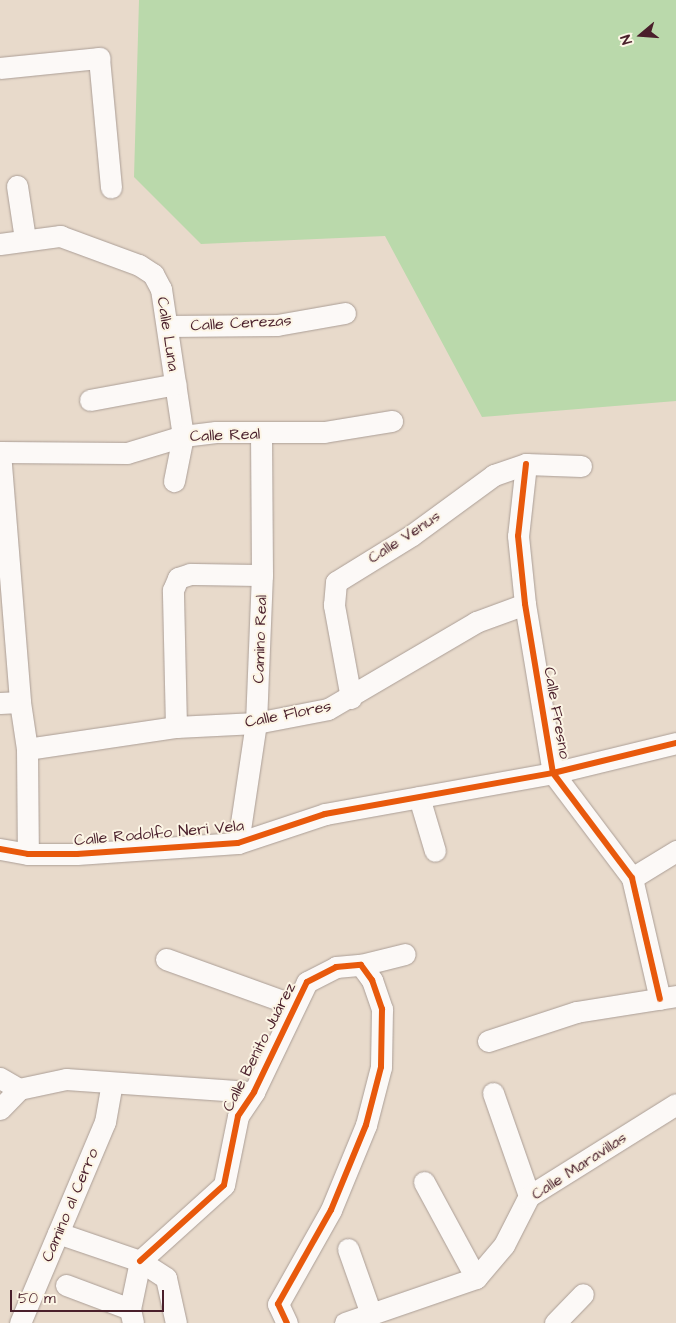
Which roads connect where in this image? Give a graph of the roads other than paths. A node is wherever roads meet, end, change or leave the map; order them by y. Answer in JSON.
{"nodes":[{"id":1,"x":0,"y":68,"type":"edge"},
{"id":2,"x":17,"y":186,"type":"dead end"},
{"id":3,"x":111,"y":187,"type":"dead end"},
{"id":4,"x":25,"y":239,"type":"junction"},
{"id":5,"x":0,"y":244,"type":"edge"},
{"id":6,"x":345,"y":313,"type":"dead end"},
{"id":7,"x":168,"y":326,"type":"junction"},
{"id":8,"x":176,"y":384,"type":"junction"},
{"id":9,"x":90,"y":400,"type":"dead end"},
{"id":10,"x":392,"y":421,"type":"dead end"},
{"id":11,"x":261,"y":434,"type":"junction"},
{"id":12,"x":183,"y":436,"type":"junction"},
{"id":13,"x":0,"y":452,"type":"edge"},
{"id":14,"x":526,"y":464,"type":"junction"},
{"id":15,"x":581,"y":466,"type":"dead end"},
{"id":16,"x":174,"y":481,"type":"dead end"},
{"id":17,"x":262,"y":576,"type":"junction"},
{"id":18,"x":6,"y":585,"type":"edge"},
{"id":19,"x":525,"y":604,"type":"junction"},
{"id":20,"x":351,"y":698,"type":"junction"},
{"id":21,"x":10,"y":702,"type":"edge"},
{"id":22,"x":256,"y":723,"type":"junction"},
{"id":23,"x":176,"y":727,"type":"junction"},
{"id":24,"x":676,"y":743,"type":"edge"},
{"id":25,"x":27,"y":749,"type":"junction"},
{"id":26,"x":553,"y":773,"type":"junction"},
{"id":27,"x":419,"y":797,"type":"junction"},
{"id":28,"x":238,"y":843,"type":"junction"},
{"id":29,"x":0,"y":849,"type":"edge"},
{"id":30,"x":676,"y":850,"type":"edge"},
{"id":31,"x":435,"y":851,"type":"dead end"},
{"id":32,"x":28,"y":854,"type":"junction"},
{"id":33,"x":632,"y":878,"type":"junction"},
{"id":34,"x":405,"y":954,"type":"dead end"},
{"id":35,"x":166,"y":959,"type":"dead end"},
{"id":36,"x":361,"y":964,"type":"junction"},
{"id":37,"x":668,"y":997,"type":"edge"},
{"id":38,"x":294,"y":1005,"type":"junction"},
{"id":39,"x":488,"y":1041,"type":"dead end"},
{"id":40,"x":0,"y":1078,"type":"edge"},
{"id":41,"x":112,"y":1084,"type":"junction"},
{"id":42,"x":18,"y":1089,"type":"junction"},
{"id":43,"x":254,"y":1092,"type":"junction"},
{"id":44,"x":493,"y":1093,"type":"dead end"},
{"id":45,"x":676,"y":1104,"type":"edge"},
{"id":46,"x":0,"y":1110,"type":"edge"},
{"id":47,"x":424,"y":1182,"type":"dead end"},
{"id":48,"x":529,"y":1196,"type":"junction"},
{"id":49,"x":58,"y":1233,"type":"junction"},
{"id":50,"x":348,"y":1249,"type":"dead end"},
{"id":51,"x":140,"y":1260,"type":"junction"},
{"id":52,"x":476,"y":1278,"type":"junction"},
{"id":53,"x":66,"y":1285,"type":"dead end"},
{"id":54,"x":583,"y":1294,"type":"dead end"},
{"id":55,"x":371,"y":1314,"type":"junction"},
{"id":56,"x":131,"y":1316,"type":"edge"},
{"id":57,"x":20,"y":1323,"type":"edge"},
{"id":58,"x":176,"y":1323,"type":"edge"},
{"id":59,"x":286,"y":1323,"type":"edge"},
{"id":60,"x":345,"y":1323,"type":"edge"},
{"id":61,"x":555,"y":1323,"type":"edge"}],
"edges":[{"from":1,"to":3,"type":"street"},
{"from":2,"to":4,"type":"street"},
{"from":4,"to":5,"type":"street","name":"Calle Luna"},
{"from":4,"to":7,"type":"street","name":"Calle Luna"},
{"from":6,"to":7,"type":"street","name":"Calle Cerezas"},
{"from":7,"to":8,"type":"street","name":"Calle Luna"},
{"from":8,"to":9,"type":"street"},
{"from":8,"to":12,"type":"street","name":"Calle Luna"},
{"from":10,"to":11,"type":"street","name":"Calle Real"},
{"from":11,"to":12,"type":"street","name":"Calle Real"},
{"from":11,"to":17,"type":"street","name":"Camino Real"},
{"from":12,"to":13,"type":"street","name":"Calle Real"},
{"from":12,"to":16,"type":"street","name":"Calle Luna"},
{"from":13,"to":18,"type":"street"},
{"from":14,"to":15,"type":"street","name":"Calle Venus"},
{"from":14,"to":19,"type":"street","name":"Calle Fresno"},
{"from":14,"to":20,"type":"street","name":"Calle Venus"},
{"from":17,"to":22,"type":"street","name":"Camino Real"},
{"from":17,"to":23,"type":"street"},
{"from":18,"to":21,"type":"street"},
{"from":19,"to":20,"type":"street","name":"Calle Flores"},
{"from":19,"to":26,"type":"street","name":"Calle Fresno"},
{"from":20,"to":22,"type":"street","name":"Calle Flores"},
{"from":21,"to":25,"type":"street"},
{"from":22,"to":23,"type":"street","name":"Calle Flores"},
{"from":22,"to":28,"type":"street","name":"Camino Real"},
{"from":23,"to":25,"type":"street","name":"Calle Flores"},
{"from":24,"to":26,"type":"street","name":"Calle Rodolfo Neri Vela"},
{"from":25,"to":32,"type":"street"},
{"from":26,"to":27,"type":"street","name":"Calle Rodolfo Neri Vela"},
{"from":26,"to":33,"type":"street","name":"Calle Fresno"},
{"from":27,"to":28,"type":"street","name":"Calle Rodolfo Neri Vela"},
{"from":27,"to":31,"type":"street"},
{"from":28,"to":32,"type":"street","name":"Calle Rodolfo Neri Vela"},
{"from":29,"to":32,"type":"street","name":"Calle Rodolfo Neri Vela"},
{"from":30,"to":33,"type":"street"},
{"from":33,"to":37,"type":"street","name":"Calle Fresno"},
{"from":34,"to":36,"type":"street","name":"Calle Benito Juárez"},
{"from":35,"to":38,"type":"street","name":"Calle Benito Juárez"},
{"from":36,"to":38,"type":"street","name":"Calle Benito Juárez"},
{"from":36,"to":59,"type":"street"},
{"from":37,"to":39,"type":"street"},
{"from":38,"to":43,"type":"street","name":"Calle Benito Juárez"},
{"from":40,"to":42,"type":"street"},
{"from":41,"to":42,"type":"street"},
{"from":41,"to":43,"type":"street"},
{"from":41,"to":49,"type":"street","name":"Camino al Cerro"},
{"from":42,"to":46,"type":"street"},
{"from":43,"to":51,"type":"street","name":"Calle Benito Juárez"},
{"from":44,"to":48,"type":"street"},
{"from":45,"to":48,"type":"street","name":"Calle Maravillas"},
{"from":47,"to":52,"type":"street"},
{"from":48,"to":52,"type":"street","name":"Calle Maravillas"},
{"from":49,"to":51,"type":"street"},
{"from":49,"to":57,"type":"street","name":"Camino al Cerro"},
{"from":50,"to":55,"type":"street"},
{"from":51,"to":56,"type":"street"},
{"from":51,"to":58,"type":"street"},
{"from":52,"to":55,"type":"street"},
{"from":53,"to":56,"type":"street"},
{"from":54,"to":61,"type":"street"},
{"from":55,"to":60,"type":"street"}]}
